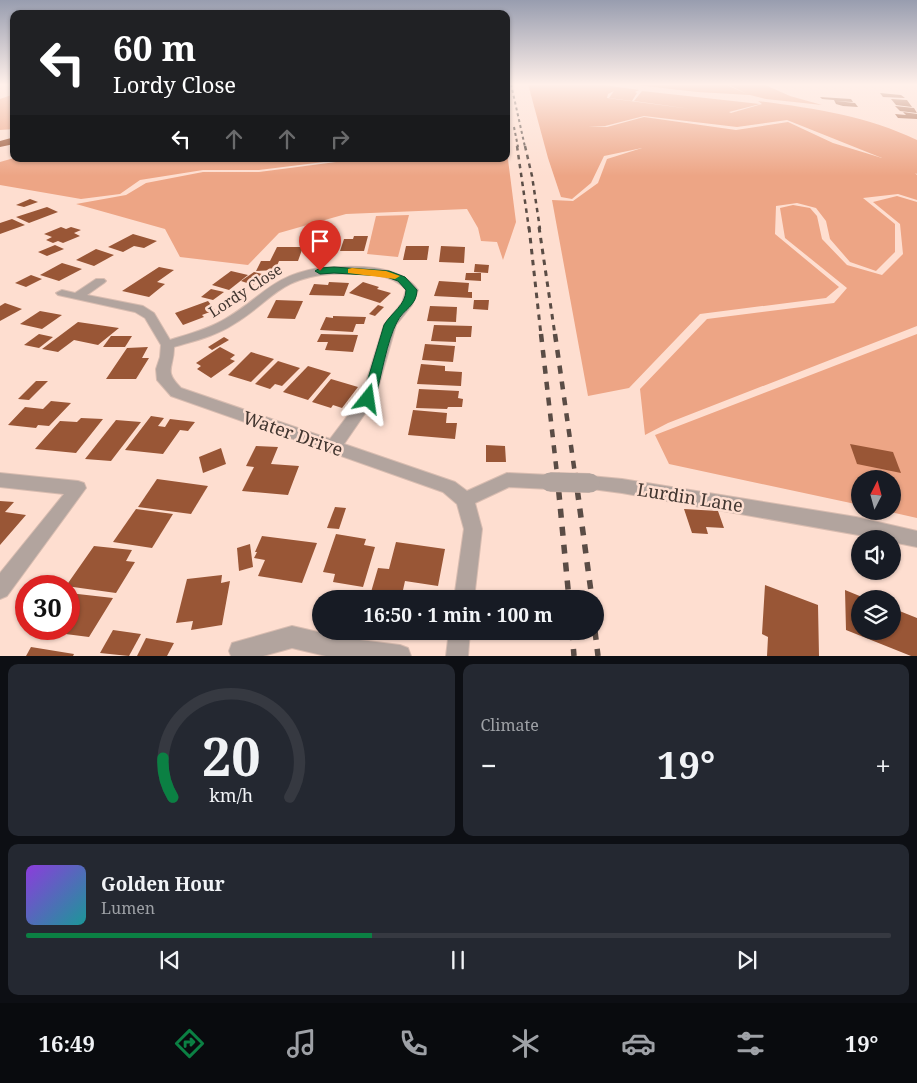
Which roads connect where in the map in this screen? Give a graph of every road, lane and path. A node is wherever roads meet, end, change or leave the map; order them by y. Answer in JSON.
{"nodes":[{"id":1,"x":100,"y":280,"type":"dead end"},
{"id":2,"x":62,"y":293,"type":"dead end"},
{"id":3,"x":77,"y":297,"type":"junction"},
{"id":4,"x":167,"y":345,"type":"junction"},
{"id":5,"x":333,"y":447,"type":"junction"},
{"id":6,"x":0,"y":480,"type":"edge"},
{"id":7,"x":465,"y":500,"type":"junction"},
{"id":8,"x":917,"y":539,"type":"edge"},
{"id":9,"x":0,"y":589,"type":"edge"},
{"id":10,"x":465,"y":590,"type":"edge"},
{"id":11,"x":459,"y":640,"type":"edge"},
{"id":12,"x":240,"y":651,"type":"dead end"},
{"id":13,"x":400,"y":656,"type":"edge"},
{"id":14,"x":457,"y":656,"type":"edge"}],
"edges":[{"from":1,"to":3,"type":"street"},
{"from":2,"to":3,"type":"street"},
{"from":3,"to":4,"type":"street"},
{"from":4,"to":5,"type":"street","name":"Water Drive"},
{"from":4,"to":5,"type":"street","name":"Lordy Close"},
{"from":5,"to":7,"type":"street","name":"Water Drive"},
{"from":6,"to":9,"type":"street"},
{"from":7,"to":8,"type":"street","name":"Lurdin Lane","bridge":true},
{"from":7,"to":10,"type":"street"},
{"from":11,"to":14,"type":"street"},
{"from":12,"to":13,"type":"street"}]}
